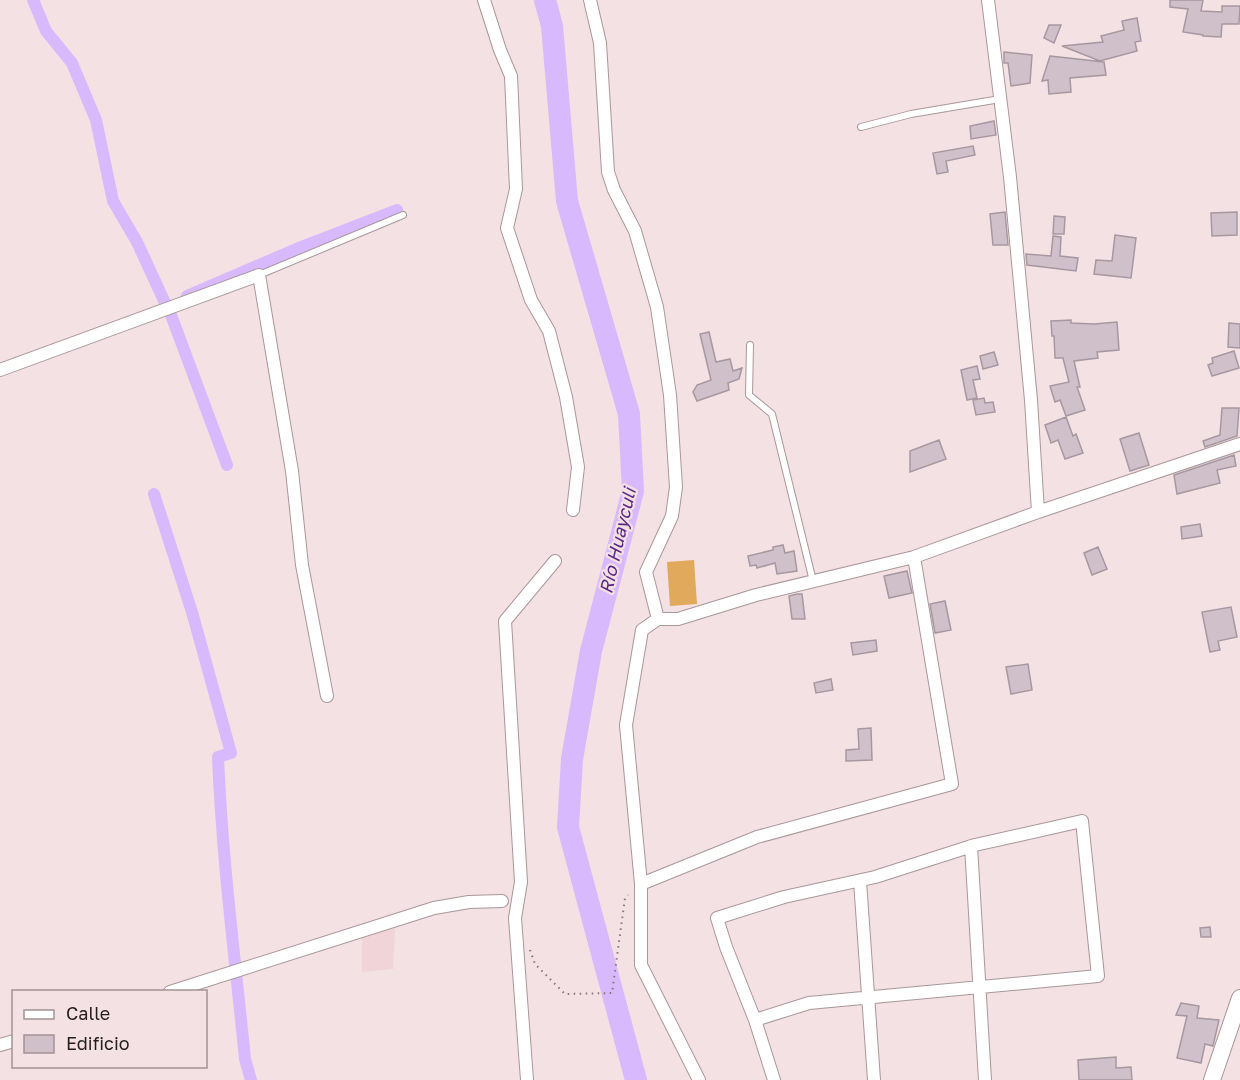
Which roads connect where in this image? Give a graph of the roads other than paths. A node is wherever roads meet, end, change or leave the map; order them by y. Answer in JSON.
{"nodes":[{"id":1,"x":484,"y":0,"type":"edge"},
{"id":2,"x":590,"y":0,"type":"edge"},
{"id":3,"x":988,"y":0,"type":"edge"},
{"id":4,"x":1000,"y":99,"type":"junction"},
{"id":5,"x":861,"y":127,"type":"dead end"},
{"id":6,"x":403,"y":215,"type":"dead end"},
{"id":7,"x":259,"y":275,"type":"junction"},
{"id":8,"x":750,"y":345,"type":"dead end"},
{"id":9,"x":0,"y":370,"type":"edge"},
{"id":10,"x":1240,"y":444,"type":"edge"},
{"id":11,"x":573,"y":510,"type":"dead end"},
{"id":12,"x":1038,"y":512,"type":"junction"},
{"id":13,"x":914,"y":557,"type":"junction"},
{"id":14,"x":555,"y":561,"type":"dead end"},
{"id":15,"x":813,"y":581,"type":"junction"},
{"id":16,"x":658,"y":619,"type":"junction"},
{"id":17,"x":327,"y":696,"type":"dead end"},
{"id":18,"x":971,"y":846,"type":"junction"},
{"id":19,"x":860,"y":881,"type":"junction"},
{"id":20,"x":641,"y":884,"type":"junction"},
{"id":21,"x":502,"y":901,"type":"dead end"},
{"id":22,"x":979,"y":987,"type":"junction"},
{"id":23,"x":176,"y":990,"type":"edge"},
{"id":24,"x":868,"y":997,"type":"junction"},
{"id":25,"x":1240,"y":998,"type":"edge"},
{"id":26,"x":755,"y":1020,"type":"junction"},
{"id":27,"x":527,"y":1080,"type":"edge"},
{"id":28,"x":699,"y":1080,"type":"edge"},
{"id":29,"x":774,"y":1080,"type":"edge"},
{"id":30,"x":874,"y":1080,"type":"edge"},
{"id":31,"x":985,"y":1080,"type":"edge"},
{"id":32,"x":1212,"y":1080,"type":"edge"}],
"edges":[{"from":1,"to":11,"type":"street"},
{"from":2,"to":16,"type":"street"},
{"from":3,"to":4,"type":"street"},
{"from":4,"to":5,"type":"lane"},
{"from":4,"to":12,"type":"street"},
{"from":6,"to":7,"type":"lane"},
{"from":7,"to":9,"type":"street"},
{"from":7,"to":17,"type":"street"},
{"from":8,"to":15,"type":"lane"},
{"from":10,"to":12,"type":"street"},
{"from":12,"to":13,"type":"street"},
{"from":13,"to":15,"type":"street"},
{"from":13,"to":20,"type":"street"},
{"from":14,"to":27,"type":"street"},
{"from":15,"to":16,"type":"street"},
{"from":16,"to":20,"type":"street"},
{"from":18,"to":19,"type":"street"},
{"from":18,"to":22,"type":"street"},
{"from":18,"to":22,"type":"street"},
{"from":19,"to":24,"type":"street"},
{"from":19,"to":26,"type":"street"},
{"from":20,"to":28,"type":"street"},
{"from":21,"to":23,"type":"street"},
{"from":22,"to":24,"type":"street"},
{"from":22,"to":31,"type":"street"},
{"from":24,"to":26,"type":"street"},
{"from":24,"to":30,"type":"street"},
{"from":25,"to":32,"type":"main road"},
{"from":26,"to":29,"type":"street"}]}
